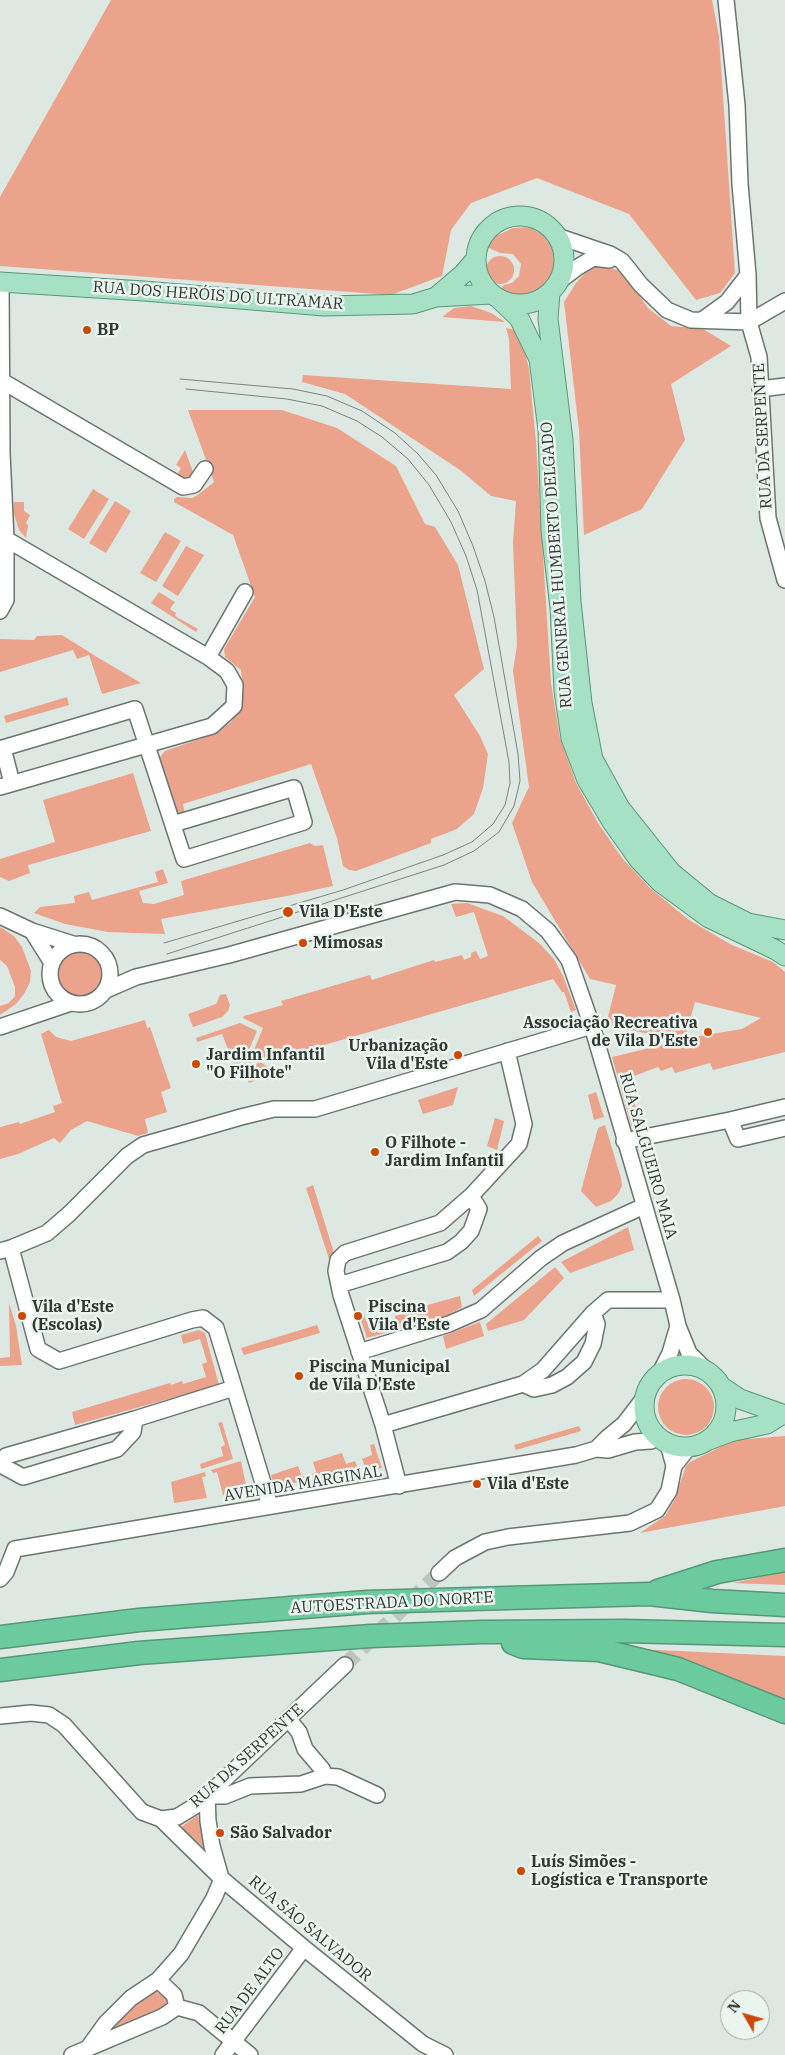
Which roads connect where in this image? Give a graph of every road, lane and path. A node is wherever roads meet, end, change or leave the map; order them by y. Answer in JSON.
{"nodes":[{"id":1,"x":726,"y":0,"type":"edge"},
{"id":2,"x":558,"y":236,"type":"junction"},
{"id":3,"x":476,"y":259,"type":"junction"},
{"id":4,"x":622,"y":261,"type":"junction"},
{"id":5,"x":748,"y":275,"type":"junction"},
{"id":6,"x":0,"y":282,"type":"edge"},
{"id":7,"x":554,"y":287,"type":"junction"},
{"id":8,"x":495,"y":296,"type":"junction"},
{"id":9,"x":436,"y":297,"type":"junction"},
{"id":10,"x":785,"y":301,"type":"edge"},
{"id":11,"x":702,"y":320,"type":"junction"},
{"id":12,"x":749,"y":322,"type":"junction"},
{"id":13,"x":2,"y":382,"type":"junction"},
{"id":14,"x":785,"y":386,"type":"edge"},
{"id":15,"x":760,"y":389,"type":"junction"},
{"id":16,"x":1,"y":453,"type":"edge"},
{"id":17,"x":205,"y":468,"type":"dead end"},
{"id":18,"x":6,"y":539,"type":"junction"},
{"id":19,"x":785,"y":580,"type":"edge"},
{"id":20,"x":245,"y":592,"type":"dead end"},
{"id":21,"x":0,"y":611,"type":"edge"},
{"id":22,"x":208,"y":657,"type":"junction"},
{"id":23,"x":147,"y":745,"type":"junction"},
{"id":24,"x":6,"y":785,"type":"edge"},
{"id":25,"x":174,"y":824,"type":"junction"},
{"id":26,"x":0,"y":916,"type":"edge"},
{"id":27,"x":785,"y":930,"type":"edge"},
{"id":28,"x":32,"y":931,"type":"junction"},
{"id":29,"x":74,"y":944,"type":"junction"},
{"id":30,"x":785,"y":956,"type":"edge"},
{"id":31,"x":52,"y":963,"type":"junction"},
{"id":32,"x":111,"y":970,"type":"junction"},
{"id":33,"x":136,"y":977,"type":"junction"},
{"id":34,"x":106,"y":990,"type":"junction"},
{"id":35,"x":55,"y":991,"type":"junction"},
{"id":36,"x":71,"y":1003,"type":"junction"},
{"id":37,"x":47,"y":1012,"type":"junction"},
{"id":38,"x":0,"y":1026,"type":"edge"},
{"id":39,"x":592,"y":1026,"type":"junction"},
{"id":40,"x":506,"y":1051,"type":"junction"},
{"id":41,"x":785,"y":1107,"type":"edge"},
{"id":42,"x":730,"y":1120,"type":"junction"},
{"id":43,"x":785,"y":1128,"type":"edge"},
{"id":44,"x":624,"y":1141,"type":"junction"},
{"id":45,"x":471,"y":1196,"type":"junction"},
{"id":46,"x":644,"y":1206,"type":"junction"},
{"id":47,"x":6,"y":1249,"type":"edge"},
{"id":48,"x":339,"y":1285,"type":"junction"},
{"id":49,"x":672,"y":1300,"type":"junction"},
{"id":50,"x":593,"y":1313,"type":"junction"},
{"id":51,"x":678,"y":1326,"type":"junction"},
{"id":52,"x":358,"y":1352,"type":"junction"},
{"id":53,"x":705,"y":1369,"type":"junction"},
{"id":54,"x":660,"y":1373,"type":"junction"},
{"id":55,"x":523,"y":1384,"type":"junction"},
{"id":56,"x":722,"y":1387,"type":"junction"},
{"id":57,"x":234,"y":1388,"type":"junction"},
{"id":58,"x":644,"y":1398,"type":"junction"},
{"id":59,"x":783,"y":1415,"type":"edge"},
{"id":60,"x":135,"y":1419,"type":"junction"},
{"id":61,"x":383,"y":1426,"type":"junction"},
{"id":62,"x":663,"y":1441,"type":"junction"},
{"id":63,"x":697,"y":1444,"type":"junction"},
{"id":64,"x":596,"y":1449,"type":"junction"},
{"id":65,"x":674,"y":1466,"type":"junction"},
{"id":66,"x":399,"y":1486,"type":"junction"},
{"id":67,"x":270,"y":1506,"type":"junction"},
{"id":68,"x":785,"y":1560,"type":"edge"},
{"id":69,"x":439,"y":1573,"type":"tunnel mouth"},
{"id":70,"x":0,"y":1579,"type":"edge"},
{"id":71,"x":649,"y":1594,"type":"junction"},
{"id":72,"x":785,"y":1605,"type":"edge"},
{"id":73,"x":482,"y":1632,"type":"junction"},
{"id":74,"x":785,"y":1635,"type":"edge"},
{"id":75,"x":0,"y":1637,"type":"edge"},
{"id":76,"x":345,"y":1665,"type":"tunnel mouth"},
{"id":77,"x":0,"y":1670,"type":"edge"},
{"id":78,"x":785,"y":1712,"type":"edge"},
{"id":79,"x":0,"y":1716,"type":"edge"},
{"id":80,"x":288,"y":1720,"type":"junction"},
{"id":81,"x":325,"y":1776,"type":"junction"},
{"id":82,"x":377,"y":1795,"type":"dead end"},
{"id":83,"x":208,"y":1796,"type":"junction"},
{"id":84,"x":161,"y":1819,"type":"junction"},
{"id":85,"x":222,"y":1879,"type":"junction"},
{"id":86,"x":304,"y":1948,"type":"junction"},
{"id":87,"x":158,"y":1980,"type":"junction"},
{"id":88,"x":177,"y":2007,"type":"junction"},
{"id":89,"x":234,"y":2042,"type":"junction"},
{"id":90,"x":88,"y":2048,"type":"junction"},
{"id":91,"x":72,"y":2055,"type":"edge"},
{"id":92,"x":223,"y":2055,"type":"edge"},
{"id":93,"x":250,"y":2055,"type":"edge"},
{"id":94,"x":445,"y":2055,"type":"edge"}],
"edges":[{"from":1,"to":5,"type":"street","name":"RUA DA SERPENTE"},
{"from":2,"to":3,"type":"main road"},
{"from":2,"to":4,"type":"street"},
{"from":2,"to":7,"type":"main road"},
{"from":3,"to":8,"type":"main road"},
{"from":3,"to":9,"type":"main road","name":"RUA DOS HERÓIS DO ULTRAMAR"},
{"from":4,"to":7,"type":"street"},
{"from":4,"to":11,"type":"street"},
{"from":5,"to":11,"type":"street"},
{"from":5,"to":12,"type":"street","name":"RUA DA SERPENTE"},
{"from":6,"to":9,"type":"main road","name":"RUA DOS HERÓIS DO ULTRAMAR"},
{"from":6,"to":13,"type":"street"},
{"from":7,"to":8,"type":"main road"},
{"from":7,"to":27,"type":"main road","name":"RUA GENERAL HUMBERTO DELGADO"},
{"from":8,"to":9,"type":"main road","name":"RUA DOS HERÓIS DO ULTRAMAR"},
{"from":8,"to":30,"type":"main road","name":"RUA GENERAL HUMBERTO DELGADO"},
{"from":10,"to":12,"type":"street"},
{"from":11,"to":12,"type":"street"},
{"from":12,"to":15,"type":"street","name":"RUA DA SERPENTE"},
{"from":13,"to":16,"type":"street"},
{"from":13,"to":17,"type":"street"},
{"from":14,"to":15,"type":"street"},
{"from":15,"to":19,"type":"street","name":"RUA DA SERPENTE"},
{"from":16,"to":18,"type":"street"},
{"from":18,"to":21,"type":"street"},
{"from":18,"to":22,"type":"street"},
{"from":20,"to":22,"type":"street"},
{"from":22,"to":23,"type":"street"},
{"from":23,"to":24,"type":"street"},
{"from":23,"to":24,"type":"street"},
{"from":23,"to":25,"type":"street"},
{"from":25,"to":25,"type":"street"},
{"from":26,"to":28,"type":"street"},
{"from":28,"to":29,"type":"street"},
{"from":28,"to":31,"type":"street"},
{"from":29,"to":31,"type":"street"},
{"from":29,"to":32,"type":"street"},
{"from":31,"to":35,"type":"street"},
{"from":32,"to":33,"type":"street","name":"RUA SALGUEIRO MAIA"},
{"from":32,"to":34,"type":"street"},
{"from":33,"to":34,"type":"street","name":"RUA SALGUEIRO MAIA"},
{"from":33,"to":39,"type":"street","name":"RUA SALGUEIRO MAIA"},
{"from":34,"to":36,"type":"street"},
{"from":35,"to":36,"type":"street"},
{"from":35,"to":37,"type":"street"},
{"from":36,"to":37,"type":"street"},
{"from":37,"to":38,"type":"street"},
{"from":39,"to":40,"type":"street"},
{"from":39,"to":44,"type":"street","name":"RUA SALGUEIRO MAIA"},
{"from":40,"to":45,"type":"street"},
{"from":40,"to":47,"type":"street"},
{"from":41,"to":42,"type":"street"},
{"from":42,"to":43,"type":"street"},
{"from":42,"to":44,"type":"street"},
{"from":44,"to":46,"type":"street","name":"RUA SALGUEIRO MAIA"},
{"from":45,"to":48,"type":"street"},
{"from":45,"to":48,"type":"street"},
{"from":46,"to":49,"type":"street","name":"RUA SALGUEIRO MAIA"},
{"from":46,"to":52,"type":"street"},
{"from":47,"to":57,"type":"street"},
{"from":48,"to":52,"type":"street"},
{"from":49,"to":50,"type":"street"},
{"from":49,"to":51,"type":"street","name":"RUA SALGUEIRO MAIA"},
{"from":50,"to":55,"type":"street"},
{"from":50,"to":55,"type":"street"},
{"from":51,"to":53,"type":"street","name":"RUA SALGUEIRO MAIA"},
{"from":51,"to":54,"type":"street","name":"RUA SALGUEIRO MAIA"},
{"from":52,"to":61,"type":"street"},
{"from":53,"to":54,"type":"main road"},
{"from":53,"to":56,"type":"main road"},
{"from":54,"to":58,"type":"main road"},
{"from":55,"to":61,"type":"street"},
{"from":56,"to":59,"type":"main road"},
{"from":56,"to":63,"type":"main road"},
{"from":57,"to":60,"type":"street"},
{"from":57,"to":67,"type":"street"},
{"from":58,"to":62,"type":"main road"},
{"from":58,"to":64,"type":"street","name":"AVENIDA MARGINAL"},
{"from":59,"to":63,"type":"main road"},
{"from":60,"to":60,"type":"street"},
{"from":61,"to":66,"type":"street"},
{"from":62,"to":63,"type":"main road"},
{"from":62,"to":64,"type":"street","name":"AVENIDA MARGINAL"},
{"from":62,"to":65,"type":"street"},
{"from":63,"to":65,"type":"street"},
{"from":64,"to":66,"type":"street","name":"AVENIDA MARGINAL"},
{"from":65,"to":69,"type":"street"},
{"from":66,"to":67,"type":"street","name":"AVENIDA MARGINAL"},
{"from":67,"to":70,"type":"street","name":"AVENIDA MARGINAL"},
{"from":68,"to":71,"type":"highway"},
{"from":71,"to":72,"type":"highway","name":"AUTOESTRADA DO NORTE"},
{"from":71,"to":75,"type":"highway","name":"AUTOESTRADA DO NORTE"},
{"from":73,"to":74,"type":"highway","name":"AUTOESTRADA DO NORTE"},
{"from":73,"to":77,"type":"highway","name":"AUTOESTRADA DO NORTE"},
{"from":73,"to":78,"type":"highway"},
{"from":76,"to":80,"type":"street","name":"RUA DA SERPENTE"},
{"from":79,"to":84,"type":"street"},
{"from":80,"to":81,"type":"street"},
{"from":80,"to":83,"type":"street","name":"RUA DA SERPENTE"},
{"from":81,"to":82,"type":"street"},
{"from":81,"to":83,"type":"street"},
{"from":83,"to":84,"type":"street","name":"RUA DA SERPENTE"},
{"from":83,"to":85,"type":"street"},
{"from":84,"to":85,"type":"street","name":"RUA SÃO SALVADOR"},
{"from":85,"to":86,"type":"street","name":"RUA SÃO SALVADOR"},
{"from":85,"to":87,"type":"street"},
{"from":86,"to":89,"type":"street","name":"RUA DE ALTO"},
{"from":86,"to":94,"type":"street","name":"RUA SÃO SALVADOR"},
{"from":87,"to":88,"type":"street"},
{"from":87,"to":90,"type":"street"},
{"from":88,"to":89,"type":"street"},
{"from":88,"to":90,"type":"street"},
{"from":89,"to":92,"type":"street","name":"RUA DE ALTO"},
{"from":89,"to":93,"type":"street"},
{"from":90,"to":91,"type":"street"}]}
